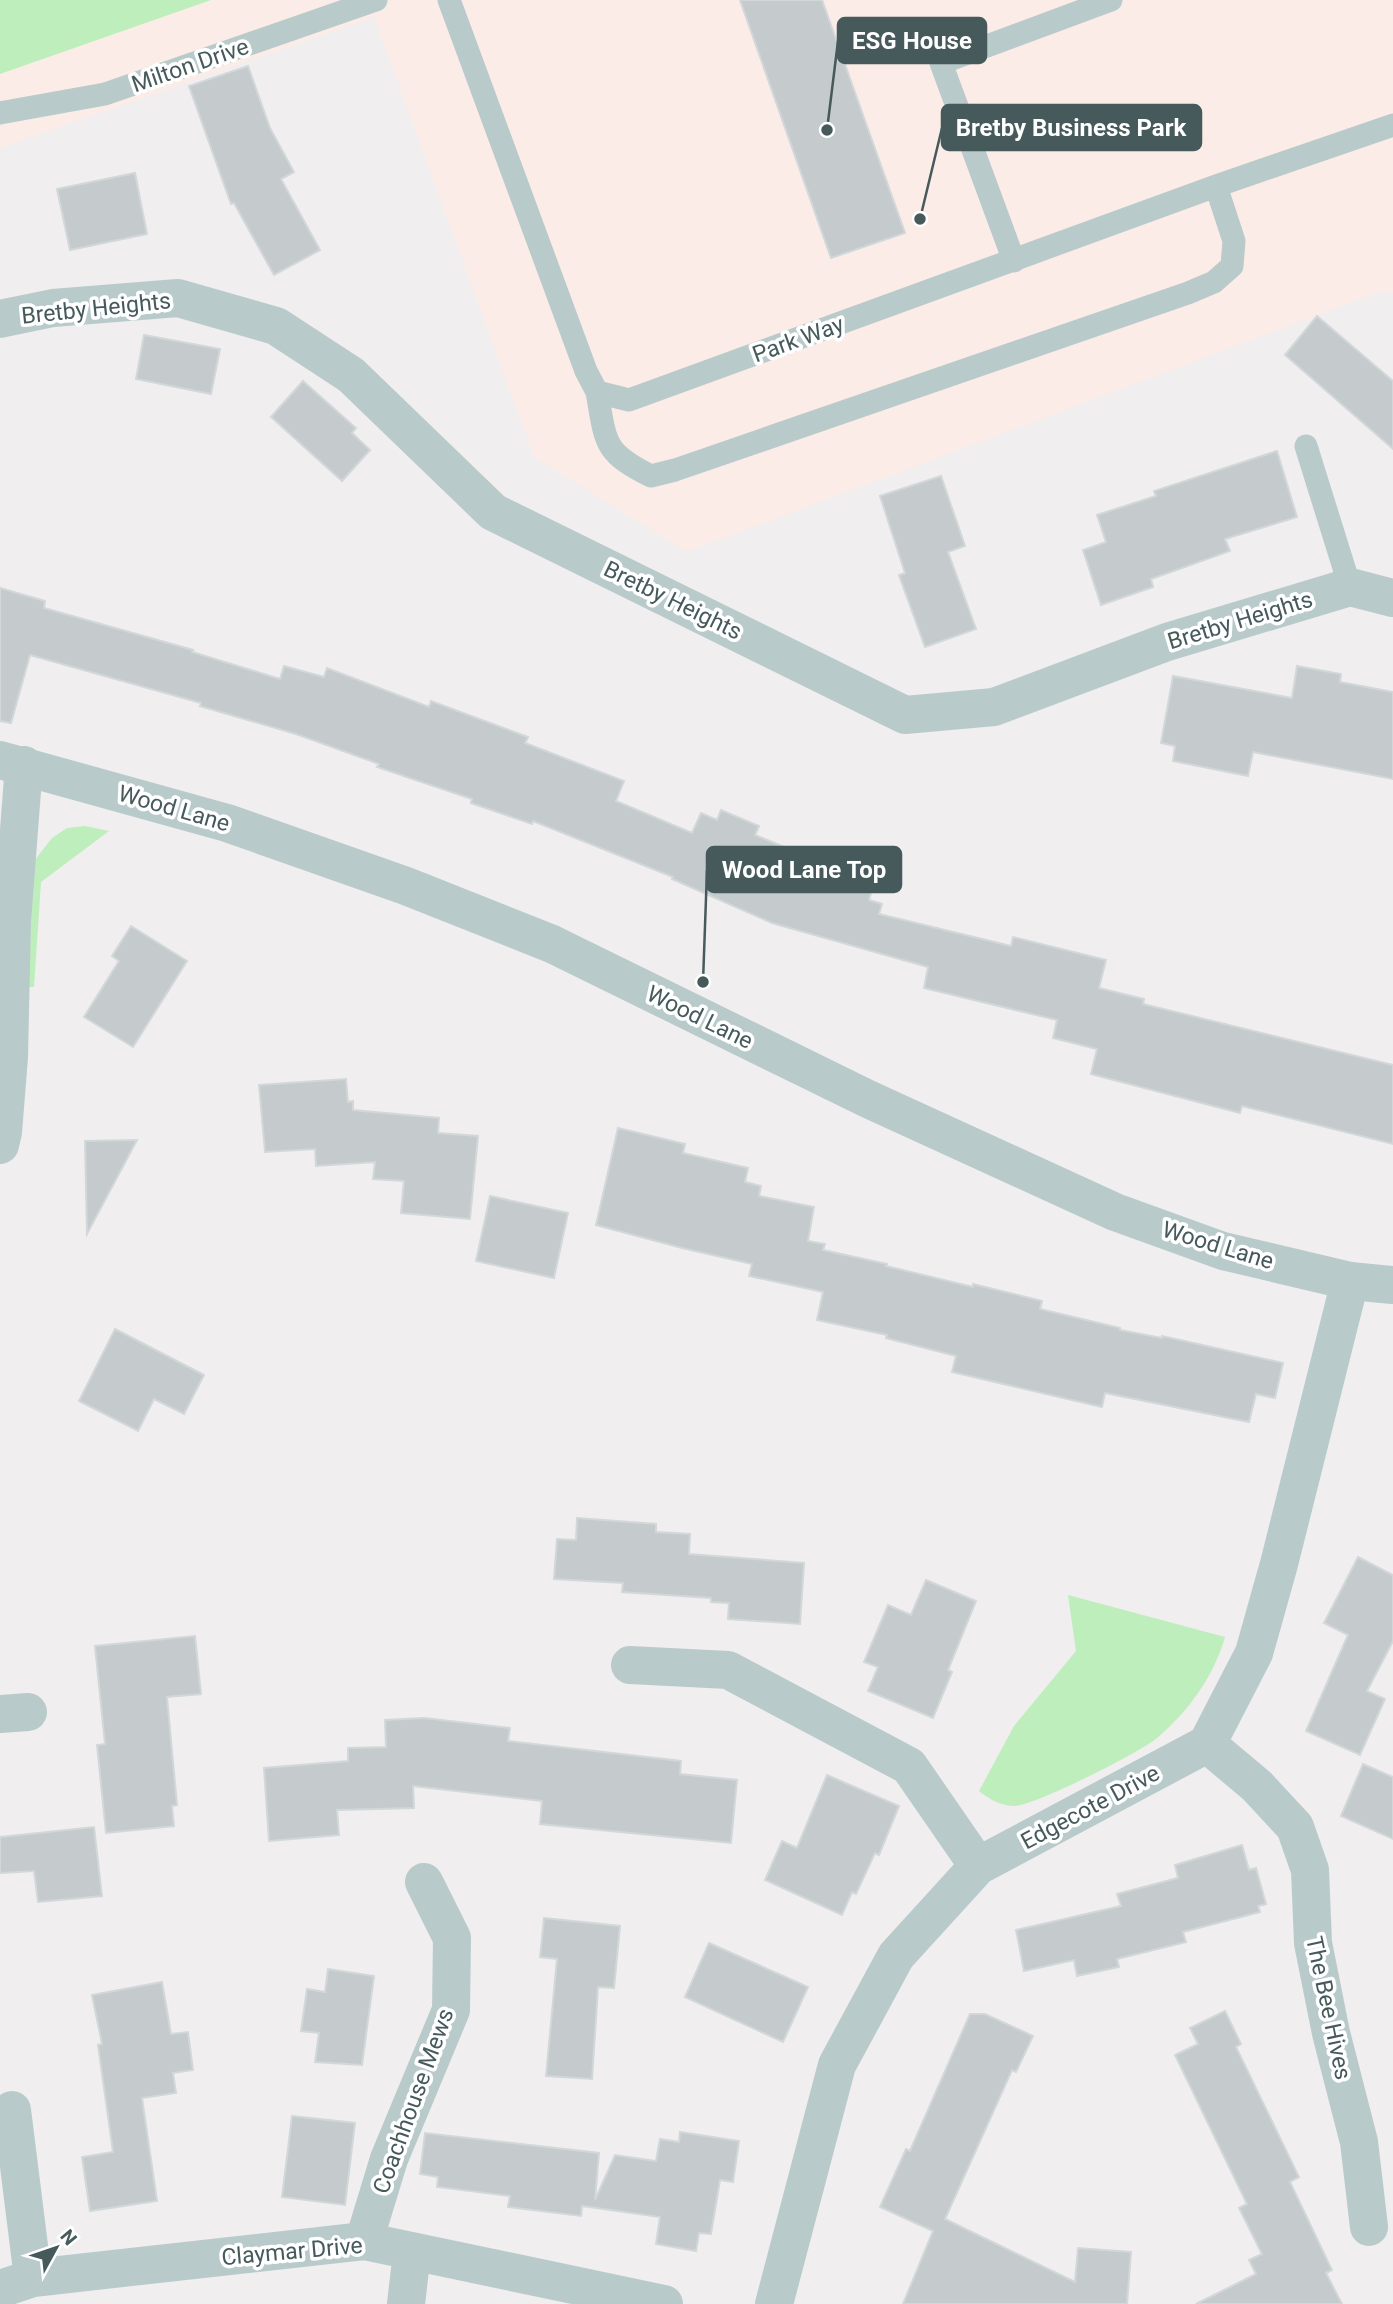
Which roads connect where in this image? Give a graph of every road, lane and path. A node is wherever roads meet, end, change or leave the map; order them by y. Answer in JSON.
{"nodes":[{"id":1,"x":376,"y":0,"type":"edge"},
{"id":2,"x":449,"y":0,"type":"edge"},
{"id":3,"x":1111,"y":0,"type":"edge"},
{"id":4,"x":0,"y":113,"type":"edge"},
{"id":5,"x":1393,"y":125,"type":"edge"},
{"id":6,"x":1216,"y":186,"type":"junction"},
{"id":7,"x":1014,"y":261,"type":"junction"},
{"id":8,"x":0,"y":319,"type":"edge"},
{"id":9,"x":597,"y":393,"type":"junction"},
{"id":10,"x":1306,"y":446,"type":"dead end"},
{"id":11,"x":1350,"y":587,"type":"junction"},
{"id":12,"x":1393,"y":597,"type":"edge"},
{"id":13,"x":12,"y":763,"type":"edge"},
{"id":14,"x":0,"y":1145,"type":"edge"},
{"id":15,"x":1350,"y":1281,"type":"junction"},
{"id":16,"x":1393,"y":1285,"type":"edge"},
{"id":17,"x":630,"y":1665,"type":"dead end"},
{"id":18,"x":1207,"y":1744,"type":"junction"},
{"id":19,"x":978,"y":1866,"type":"junction"},
{"id":20,"x":424,"y":1882,"type":"dead end"},
{"id":21,"x":12,"y":2110,"type":"dead end"},
{"id":22,"x":1369,"y":2227,"type":"dead end"},
{"id":23,"x":364,"y":2241,"type":"junction"},
{"id":24,"x":412,"y":2252,"type":"junction"},
{"id":25,"x":16,"y":2284,"type":"edge"},
{"id":26,"x":406,"y":2304,"type":"edge"},
{"id":27,"x":664,"y":2304,"type":"edge"},
{"id":28,"x":774,"y":2304,"type":"edge"}],
"edges":[{"from":1,"to":4,"type":"lane","name":"Milton Drive"},
{"from":2,"to":9,"type":"lane"},
{"from":3,"to":7,"type":"lane"},
{"from":5,"to":6,"type":"lane","name":"Park Way"},
{"from":6,"to":7,"type":"lane","name":"Park Way"},
{"from":6,"to":9,"type":"lane"},
{"from":7,"to":9,"type":"lane","name":"Park Way"},
{"from":8,"to":11,"type":"street","name":"Bretby Heights"},
{"from":10,"to":11,"type":"lane"},
{"from":11,"to":12,"type":"street","name":"Bretby Heights"},
{"from":13,"to":14,"type":"street"},
{"from":13,"to":15,"type":"street","name":"Wood Lane"},
{"from":15,"to":16,"type":"street","name":"Wood Lane"},
{"from":15,"to":18,"type":"street"},
{"from":17,"to":19,"type":"street"},
{"from":18,"to":19,"type":"street","name":"Edgecote Drive"},
{"from":18,"to":22,"type":"street","name":"The Bee Hives"},
{"from":19,"to":28,"type":"street","name":"Edgecote Drive"},
{"from":20,"to":23,"type":"street","name":"Coachhouse Mews"},
{"from":21,"to":25,"type":"street"},
{"from":23,"to":24,"type":"street","name":"Claymar Drive"},
{"from":23,"to":25,"type":"street","name":"Claymar Drive"},
{"from":24,"to":26,"type":"street"},
{"from":24,"to":27,"type":"street","name":"Claymar Drive"}]}
